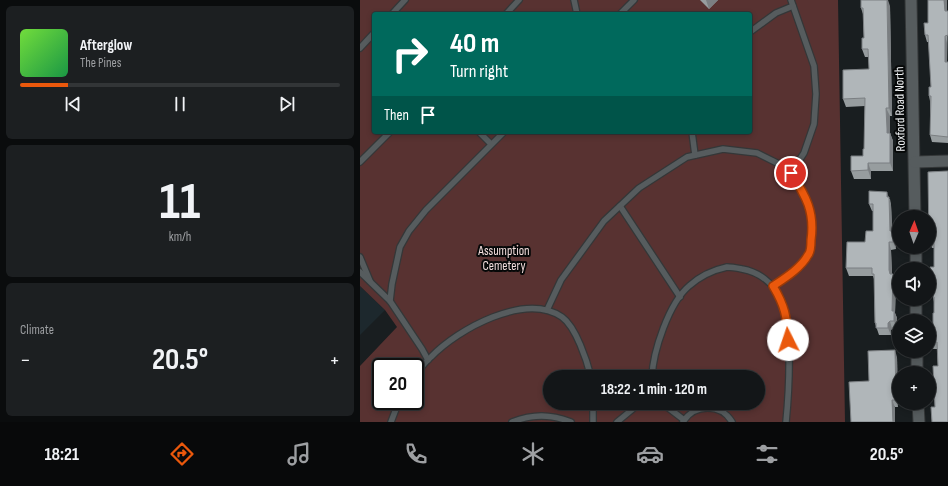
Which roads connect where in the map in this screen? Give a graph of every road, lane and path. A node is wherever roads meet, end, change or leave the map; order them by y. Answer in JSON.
{"nodes":[{"id":1,"x":405,"y":0,"type":"edge"},
{"id":2,"x":520,"y":0,"type":"edge"},
{"id":3,"x":574,"y":0,"type":"edge"},
{"id":4,"x":634,"y":0,"type":"edge"},
{"id":5,"x":791,"y":0,"type":"edge"},
{"id":6,"x":911,"y":0,"type":"edge"},
{"id":7,"x":793,"y":6,"type":"junction"},
{"id":8,"x":394,"y":12,"type":"edge"},
{"id":9,"x":508,"y":12,"type":"edge"},
{"id":10,"x":577,"y":12,"type":"edge"},
{"id":11,"x":622,"y":12,"type":"edge"},
{"id":12,"x":752,"y":31,"type":"edge"},
{"id":13,"x":372,"y":35,"type":"edge"},
{"id":14,"x":360,"y":48,"type":"edge"},
{"id":15,"x":388,"y":134,"type":"edge"},
{"id":16,"x":481,"y":134,"type":"edge"},
{"id":17,"x":502,"y":134,"type":"edge"},
{"id":18,"x":692,"y":134,"type":"edge"},
{"id":19,"x":491,"y":144,"type":"junction"},
{"id":20,"x":695,"y":155,"type":"junction"},
{"id":21,"x":948,"y":161,"type":"edge"},
{"id":22,"x":360,"y":162,"type":"edge"},
{"id":23,"x":915,"y":162,"type":"junction"},
{"id":24,"x":791,"y":173,"type":"junction"},
{"id":25,"x":620,"y":206,"type":"junction"},
{"id":26,"x":915,"y":210,"type":"edge"},
{"id":27,"x":360,"y":256,"type":"edge"},
{"id":28,"x":360,"y":272,"type":"edge"},
{"id":29,"x":371,"y":283,"type":"junction"},
{"id":30,"x":773,"y":286,"type":"junction"},
{"id":31,"x":680,"y":297,"type":"junction"},
{"id":32,"x":390,"y":302,"type":"junction"},
{"id":33,"x":547,"y":310,"type":"junction"},
{"id":34,"x":428,"y":360,"type":"junction"},
{"id":35,"x":424,"y":365,"type":"edge"},
{"id":36,"x":589,"y":370,"type":"edge"},
{"id":37,"x":653,"y":370,"type":"edge"},
{"id":38,"x":396,"y":410,"type":"edge"},
{"id":39,"x":593,"y":410,"type":"edge"},
{"id":40,"x":632,"y":410,"type":"edge"},
{"id":41,"x":671,"y":410,"type":"edge"},
{"id":42,"x":918,"y":410,"type":"edge"},
{"id":43,"x":684,"y":421,"type":"edge"},
{"id":44,"x":391,"y":422,"type":"edge"},
{"id":45,"x":512,"y":422,"type":"edge"},
{"id":46,"x":571,"y":422,"type":"edge"},
{"id":47,"x":593,"y":422,"type":"edge"},
{"id":48,"x":617,"y":422,"type":"edge"},
{"id":49,"x":732,"y":422,"type":"edge"},
{"id":50,"x":786,"y":422,"type":"edge"},
{"id":51,"x":919,"y":422,"type":"edge"}],
"edges":[{"from":1,"to":8,"type":"lane"},
{"from":2,"to":9,"type":"lane"},
{"from":3,"to":10,"type":"lane"},
{"from":4,"to":11,"type":"lane"},
{"from":5,"to":7,"type":"lane"},
{"from":6,"to":23,"type":"street","name":"Roxford Road North"},
{"from":7,"to":12,"type":"lane"},
{"from":7,"to":24,"type":"lane"},
{"from":13,"to":14,"type":"lane"},
{"from":15,"to":22,"type":"lane"},
{"from":16,"to":19,"type":"lane"},
{"from":17,"to":19,"type":"lane"},
{"from":18,"to":20,"type":"lane"},
{"from":19,"to":32,"type":"lane"},
{"from":20,"to":24,"type":"lane"},
{"from":20,"to":25,"type":"lane"},
{"from":21,"to":23,"type":"street"},
{"from":23,"to":26,"type":"street","name":"Roxford Road North"},
{"from":24,"to":30,"type":"lane"},
{"from":25,"to":31,"type":"lane"},
{"from":25,"to":33,"type":"lane"},
{"from":27,"to":29,"type":"lane"},
{"from":28,"to":29,"type":"lane"},
{"from":29,"to":32,"type":"lane"},
{"from":30,"to":31,"type":"lane"},
{"from":30,"to":50,"type":"lane"},
{"from":31,"to":37,"type":"lane"},
{"from":32,"to":34,"type":"lane"},
{"from":33,"to":34,"type":"lane"},
{"from":33,"to":36,"type":"lane"},
{"from":34,"to":35,"type":"lane"},
{"from":38,"to":44,"type":"lane"},
{"from":39,"to":47,"type":"lane"},
{"from":40,"to":48,"type":"lane"},
{"from":41,"to":43,"type":"lane"},
{"from":42,"to":51,"type":"street"},
{"from":43,"to":49,"type":"lane"},
{"from":45,"to":46,"type":"lane"}]}
